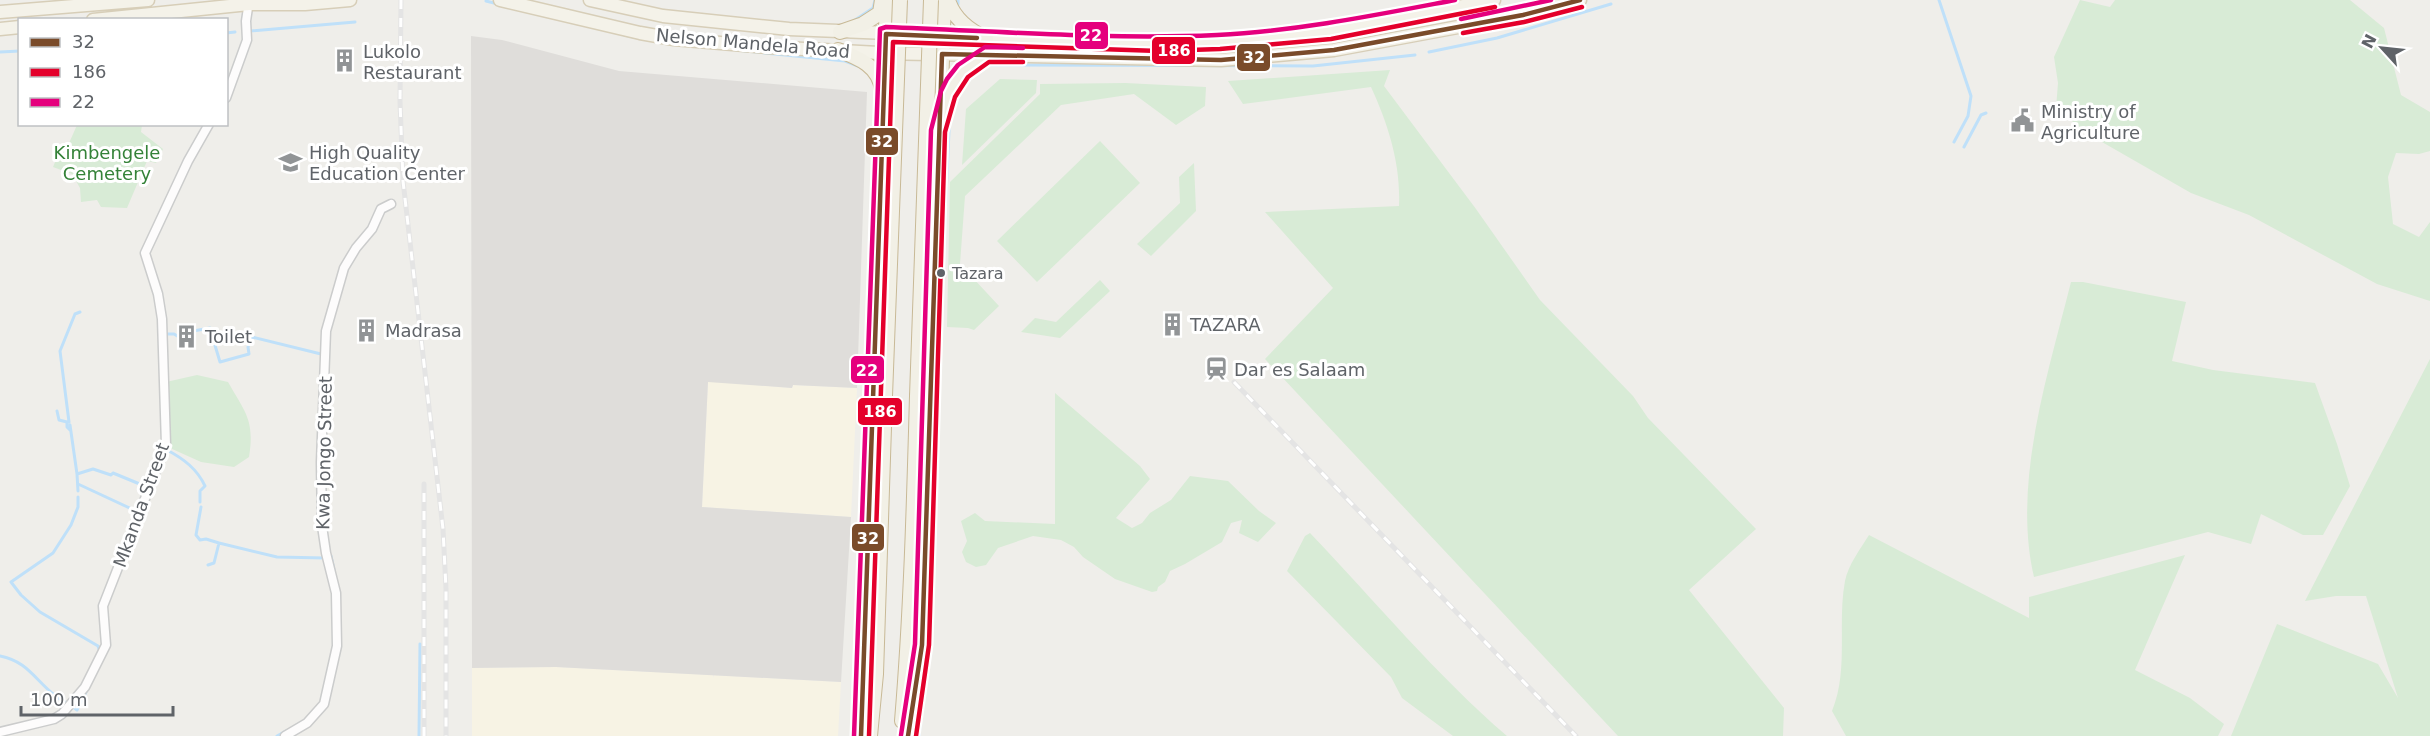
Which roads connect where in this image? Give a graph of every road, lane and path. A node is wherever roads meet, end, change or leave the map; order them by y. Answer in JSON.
{"nodes":[{"id":1,"x":148,"y":0,"type":"edge"},
{"id":2,"x":350,"y":0,"type":"edge"},
{"id":3,"x":500,"y":0,"type":"edge"},
{"id":4,"x":590,"y":0,"type":"edge"},
{"id":5,"x":882,"y":0,"type":"edge"},
{"id":6,"x":887,"y":0,"type":"edge"},
{"id":7,"x":900,"y":0,"type":"edge"},
{"id":8,"x":931,"y":0,"type":"edge"},
{"id":9,"x":946,"y":0,"type":"edge"},
{"id":10,"x":1494,"y":0,"type":"edge"},
{"id":11,"x":1580,"y":0,"type":"edge"},
{"id":12,"x":249,"y":2,"type":"edge"},
{"id":13,"x":0,"y":12,"type":"edge"},
{"id":14,"x":110,"y":18,"type":"edge"},
{"id":15,"x":18,"y":27,"type":"edge"},
{"id":16,"x":0,"y":29,"type":"edge"},
{"id":17,"x":840,"y":32,"type":"junction"},
{"id":18,"x":886,"y":34,"type":"junction"},
{"id":19,"x":942,"y":35,"type":"junction"},
{"id":20,"x":986,"y":38,"type":"junction"},
{"id":21,"x":838,"y":51,"type":"junction"},
{"id":22,"x":885,"y":53,"type":"junction"},
{"id":23,"x":942,"y":54,"type":"junction"},
{"id":24,"x":987,"y":54,"type":"junction"},
{"id":25,"x":228,"y":92,"type":"edge"},
{"id":26,"x":884,"y":107,"type":"junction"},
{"id":27,"x":208,"y":126,"type":"edge"},
{"id":28,"x":938,"y":131,"type":"junction"},
{"id":29,"x":391,"y":204,"type":"dead end"},
{"id":30,"x":0,"y":732,"type":"edge"},
{"id":31,"x":285,"y":736,"type":"edge"},
{"id":32,"x":861,"y":736,"type":"edge"},
{"id":33,"x":870,"y":736,"type":"edge"},
{"id":34,"x":900,"y":736,"type":"edge"},
{"id":35,"x":908,"y":736,"type":"edge"}],
"edges":[{"from":1,"to":13,"type":"main road"},
{"from":2,"to":12,"type":"main road"},
{"from":3,"to":21,"type":"main road","name":"Nelson Mandela Road"},
{"from":4,"to":17,"type":"main road","name":"Nelson Mandela Road"},
{"from":5,"to":17,"type":"highway"},
{"from":6,"to":18,"type":"highway"},
{"from":7,"to":33,"type":"highway","bridge":true},
{"from":8,"to":34,"type":"highway","bridge":true},
{"from":9,"to":19,"type":"highway"},
{"from":9,"to":20,"type":"highway"},
{"from":10,"to":20,"type":"main road","name":"Nelson Mandela Road"},
{"from":11,"to":24,"type":"main road","name":"Nelson Mandela Road"},
{"from":12,"to":14,"type":"main road"},
{"from":12,"to":25,"type":"street"},
{"from":15,"to":16,"type":"main road"},
{"from":17,"to":18,"type":"main road","name":"Nelson Mandela Road"},
{"from":18,"to":19,"type":"main road","name":"Nelson Mandela Road"},
{"from":18,"to":22,"type":"highway"},
{"from":19,"to":20,"type":"main road","name":"Nelson Mandela Road"},
{"from":19,"to":23,"type":"highway"},
{"from":21,"to":22,"type":"main road","name":"Nelson Mandela Road"},
{"from":21,"to":26,"type":"highway"},
{"from":22,"to":23,"type":"main road","name":"Nelson Mandela Road"},
{"from":22,"to":26,"type":"highway"},
{"from":23,"to":24,"type":"main road","name":"Nelson Mandela Road"},
{"from":23,"to":28,"type":"highway"},
{"from":24,"to":28,"type":"highway"},
{"from":26,"to":32,"type":"highway"},
{"from":27,"to":30,"type":"street","name":"Mkanda Street"},
{"from":28,"to":35,"type":"highway"},
{"from":29,"to":31,"type":"street","name":"Kwa Jongo Street"}]}
